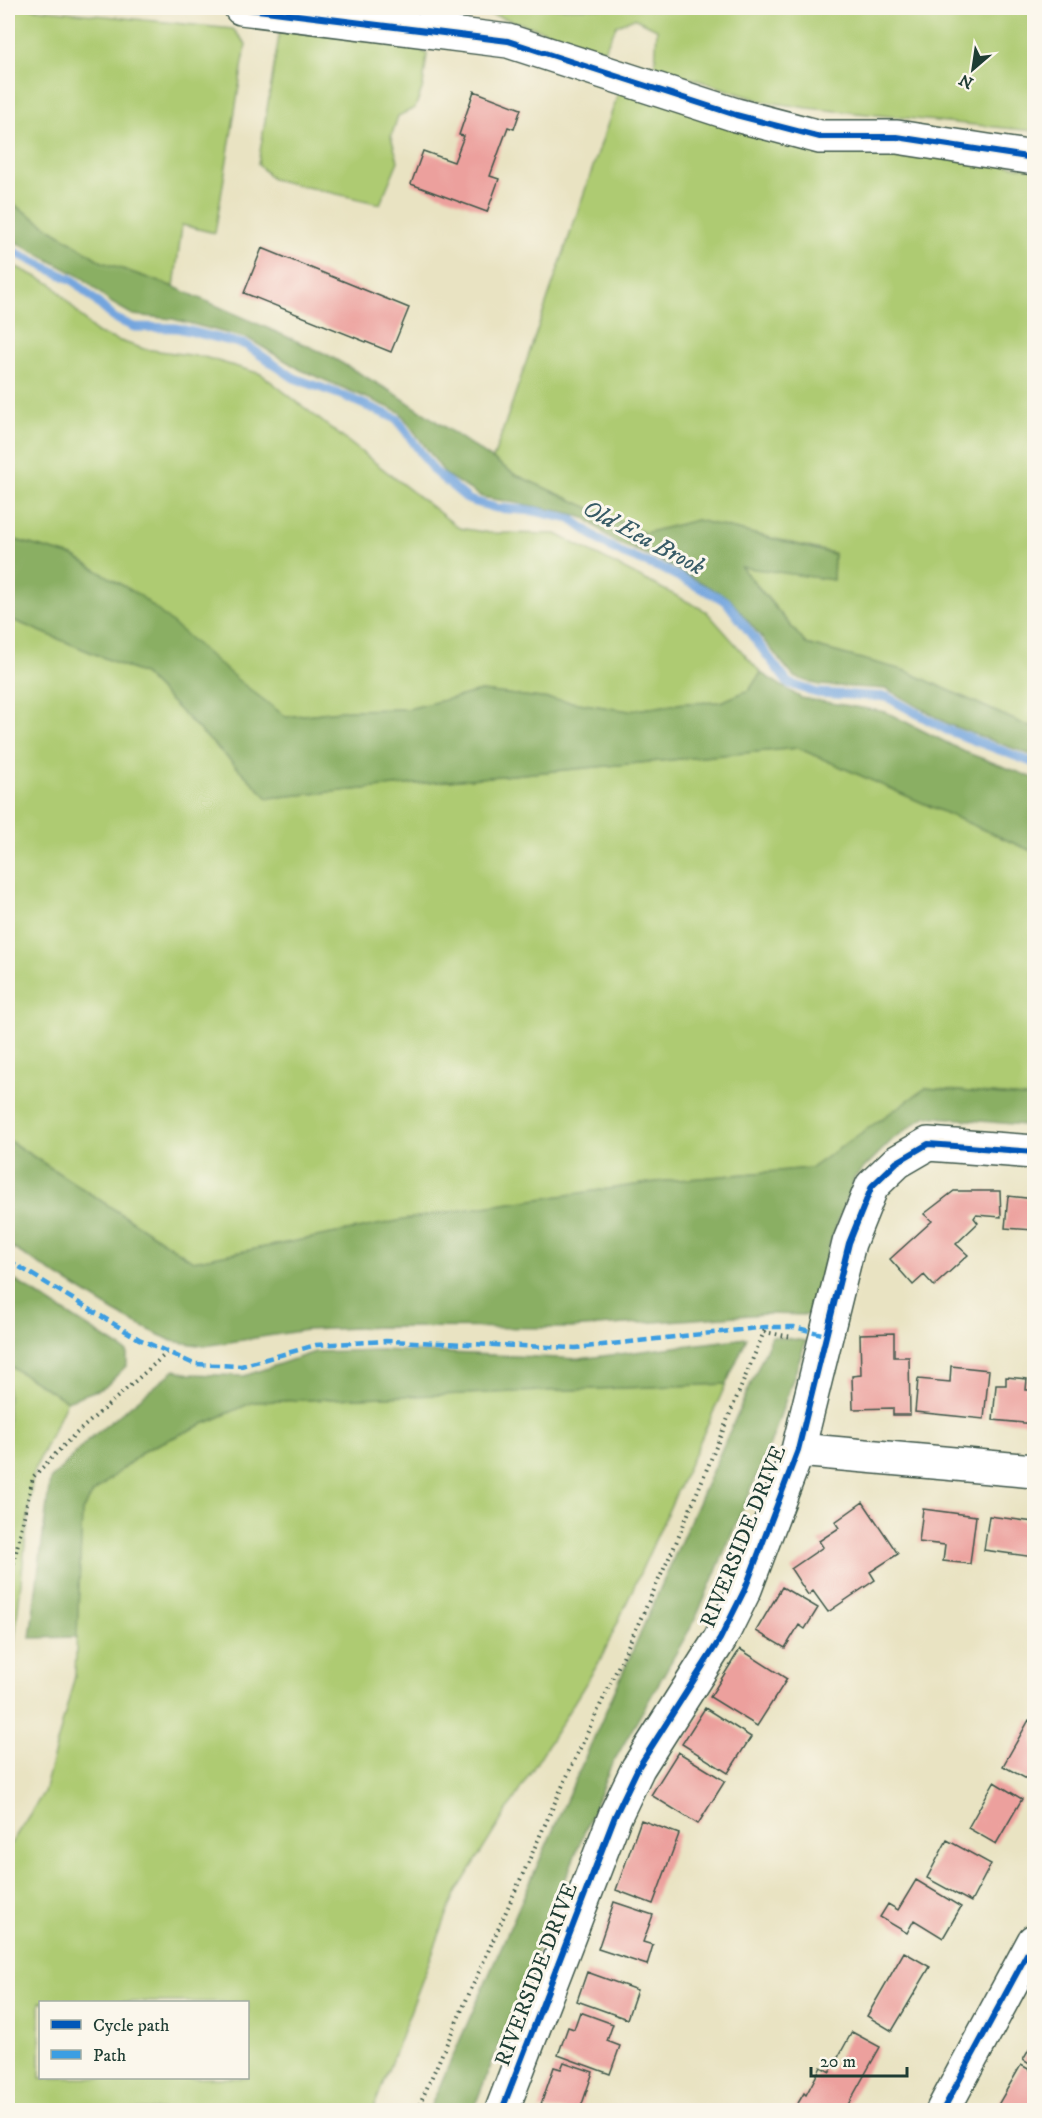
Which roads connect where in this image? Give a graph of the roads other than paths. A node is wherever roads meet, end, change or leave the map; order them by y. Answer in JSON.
{"nodes":[{"id":1,"x":241,"y":8,"type":"edge"},
{"id":2,"x":1035,"y":158,"type":"edge"},
{"id":3,"x":1035,"y":1152,"type":"edge"},
{"id":4,"x":798,"y":1450,"type":"junction"},
{"id":5,"x":1035,"y":1472,"type":"edge"},
{"id":6,"x":1035,"y":1941,"type":"edge"},
{"id":7,"x":502,"y":2110,"type":"edge"},
{"id":8,"x":943,"y":2110,"type":"edge"}],
"edges":[{"from":1,"to":2,"type":"street"},
{"from":3,"to":4,"type":"street","name":"RIVERSIDE DRIVE"},
{"from":4,"to":5,"type":"street"},
{"from":4,"to":7,"type":"street","name":"RIVERSIDE DRIVE"},
{"from":6,"to":8,"type":"street"}]}
